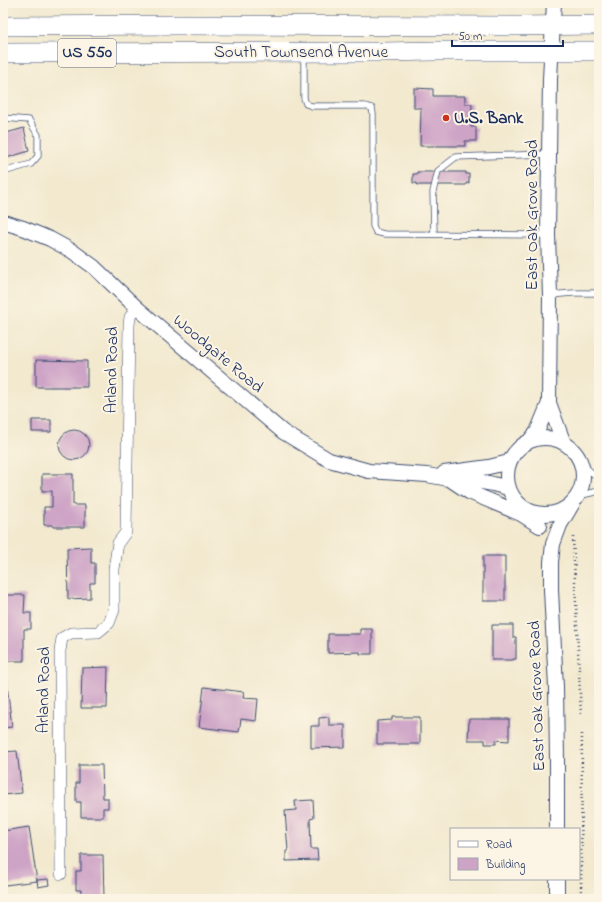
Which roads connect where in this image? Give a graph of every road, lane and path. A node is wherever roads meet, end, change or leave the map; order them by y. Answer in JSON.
{"nodes":[{"id":1,"x":554,"y":3,"type":"edge"},
{"id":2,"x":599,"y":25,"type":"edge"},
{"id":3,"x":3,"y":26,"type":"edge"},
{"id":4,"x":553,"y":26,"type":"junction"},
{"id":5,"x":552,"y":51,"type":"junction"},
{"id":6,"x":599,"y":51,"type":"edge"},
{"id":7,"x":304,"y":52,"type":"junction"},
{"id":8,"x":3,"y":53,"type":"edge"},
{"id":9,"x":3,"y":118,"type":"edge"},
{"id":10,"x":549,"y":154,"type":"junction"},
{"id":11,"x":3,"y":172,"type":"edge"},
{"id":12,"x":3,"y":222,"type":"edge"},
{"id":13,"x":434,"y":234,"type":"junction"},
{"id":14,"x":548,"y":235,"type":"junction"},
{"id":15,"x":599,"y":293,"type":"edge"},
{"id":16,"x":550,"y":295,"type":"junction"},
{"id":17,"x":136,"y":307,"type":"junction"},
{"id":18,"x":549,"y":403,"type":"junction"},
{"id":19,"x":530,"y":440,"type":"junction"},
{"id":20,"x":563,"y":442,"type":"junction"},
{"id":21,"x":509,"y":462,"type":"junction"},
{"id":22,"x":580,"y":463,"type":"junction"},
{"id":23,"x":427,"y":475,"type":"junction"},
{"id":24,"x":449,"y":479,"type":"junction"},
{"id":25,"x":599,"y":479,"type":"edge"},
{"id":26,"x":508,"y":488,"type":"junction"},
{"id":27,"x":599,"y":491,"type":"edge"},
{"id":28,"x":576,"y":499,"type":"junction"},
{"id":29,"x":537,"y":520,"type":"junction"},
{"id":30,"x":573,"y":537,"type":"dead end"},
{"id":31,"x":551,"y":562,"type":"junction"},
{"id":32,"x":581,"y":716,"type":"dead end"},
{"id":33,"x":582,"y":733,"type":"dead end"},
{"id":34,"x":596,"y":733,"type":"dead end"},
{"id":35,"x":599,"y":764,"type":"edge"},
{"id":36,"x":557,"y":828,"type":"edge"},
{"id":37,"x":61,"y":874,"type":"dead end"},
{"id":38,"x":557,"y":880,"type":"edge"},
{"id":39,"x":557,"y":899,"type":"edge"},
{"id":40,"x":581,"y":899,"type":"edge"}],
"edges":[{"from":1,"to":4,"type":"street","name":"East Oak Grove Road"},
{"from":2,"to":4,"type":"highway","name":"South Townsend Avenue","number":"US 550"},
{"from":3,"to":4,"type":"highway","name":"South Townsend Avenue","number":"US 550"},
{"from":4,"to":5,"type":"street","name":"East Oak Grove Road"},
{"from":5,"to":6,"type":"highway","name":"South Townsend Avenue","number":"US 550"},
{"from":5,"to":7,"type":"highway","name":"South Townsend Avenue","number":"US 550"},
{"from":5,"to":10,"type":"street","name":"East Oak Grove Road"},
{"from":7,"to":8,"type":"highway","name":"South Townsend Avenue","number":"US 550"},
{"from":7,"to":13,"type":"lane"},
{"from":9,"to":11,"type":"lane"},
{"from":10,"to":13,"type":"lane"},
{"from":10,"to":14,"type":"street","name":"East Oak Grove Road"},
{"from":12,"to":17,"type":"street","name":"Woodgate Road"},
{"from":13,"to":14,"type":"lane"},
{"from":14,"to":16,"type":"street","name":"East Oak Grove Road"},
{"from":15,"to":16,"type":"lane"},
{"from":16,"to":18,"type":"street","name":"East Oak Grove Road"},
{"from":17,"to":23,"type":"street","name":"Woodgate Road"},
{"from":17,"to":37,"type":"street","name":"Arland Road"},
{"from":18,"to":19,"type":"street","name":"East Oak Grove Road"},
{"from":18,"to":20,"type":"street","name":"East Oak Grove Road"},
{"from":19,"to":20,"type":"street"},
{"from":19,"to":21,"type":"street"},
{"from":20,"to":22,"type":"street"},
{"from":21,"to":23,"type":"street","name":"Woodgate Road"},
{"from":21,"to":26,"type":"street"},
{"from":22,"to":25,"type":"lane"},
{"from":22,"to":28,"type":"street"},
{"from":23,"to":24,"type":"street","name":"Woodgate Road"},
{"from":24,"to":26,"type":"street","name":"Woodgate Road"},
{"from":24,"to":29,"type":"street","name":"Woodgate Road"},
{"from":26,"to":29,"type":"street"},
{"from":27,"to":28,"type":"lane"},
{"from":28,"to":29,"type":"street"},
{"from":28,"to":31,"type":"street","name":"East Oak Grove Road"},
{"from":29,"to":31,"type":"street","name":"East Oak Grove Road"},
{"from":30,"to":32,"type":"path"},
{"from":31,"to":36,"type":"street","name":"East Oak Grove Road"},
{"from":33,"to":40,"type":"path"},
{"from":34,"to":35,"type":"path"},
{"from":38,"to":39,"type":"street"}]}
